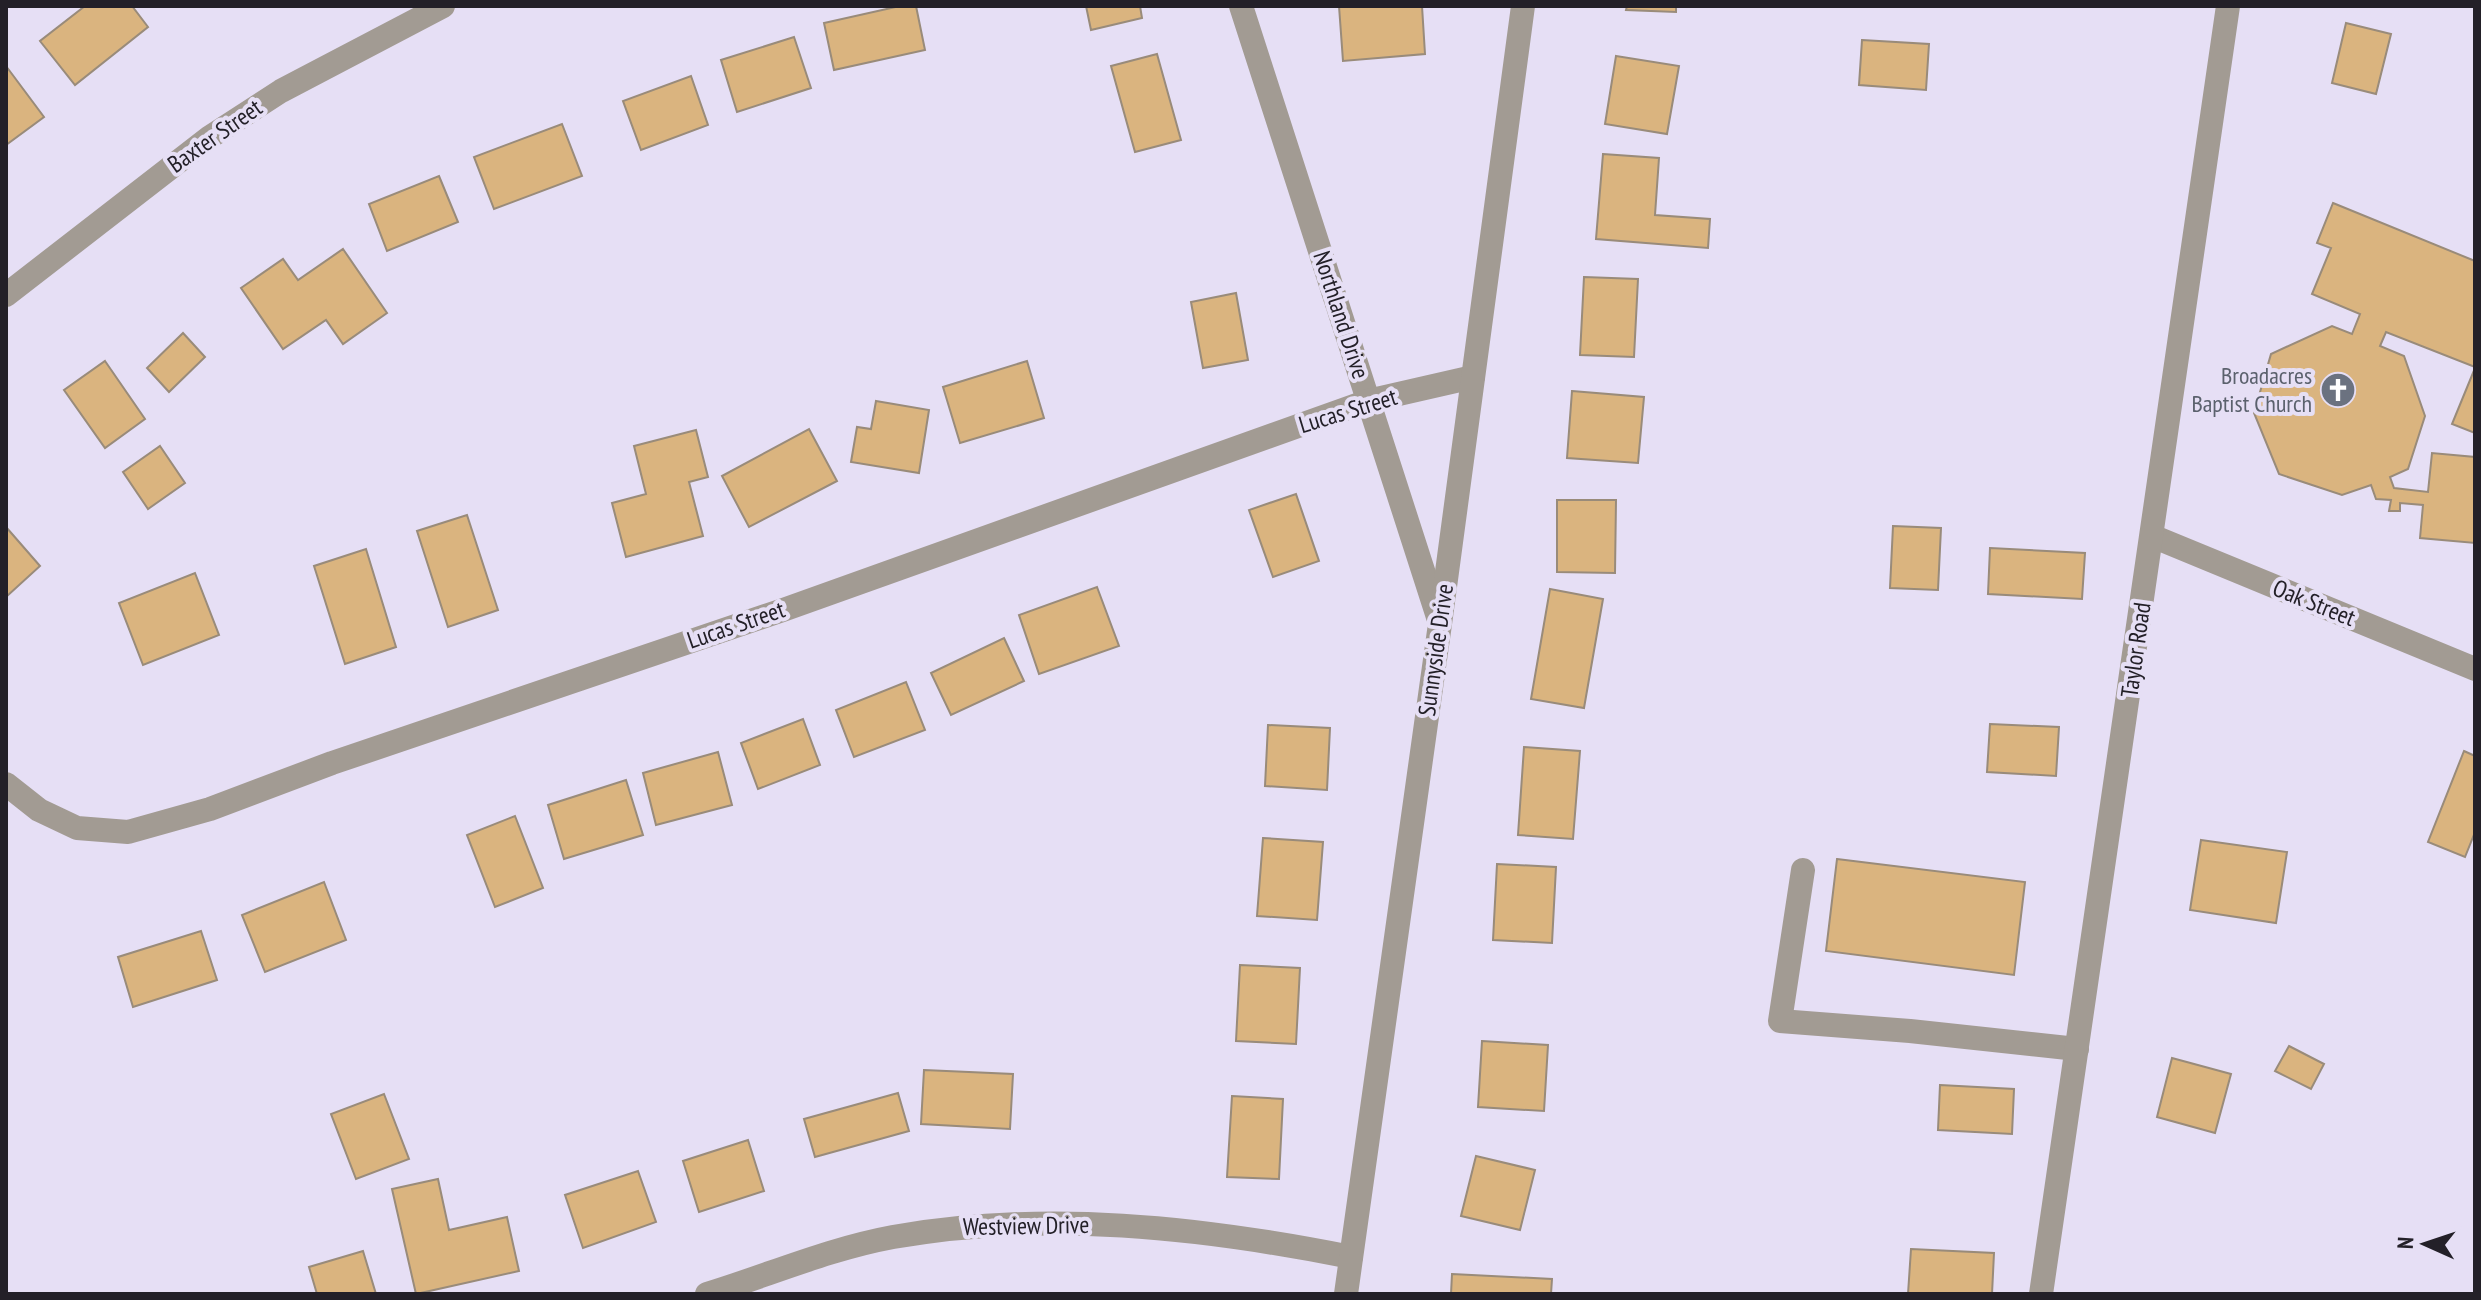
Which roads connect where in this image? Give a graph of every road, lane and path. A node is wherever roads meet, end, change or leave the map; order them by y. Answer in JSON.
{"nodes":[{"id":1,"x":443,"y":6,"type":"edge"},
{"id":2,"x":1241,"y":6,"type":"edge"},
{"id":3,"x":1523,"y":6,"type":"edge"},
{"id":4,"x":2228,"y":6,"type":"edge"},
{"id":5,"x":6,"y":295,"type":"edge"},
{"id":6,"x":1473,"y":377,"type":"junction"},
{"id":7,"x":1368,"y":401,"type":"junction"},
{"id":8,"x":2152,"y":536,"type":"junction"},
{"id":9,"x":1440,"y":624,"type":"junction"},
{"id":10,"x":2475,"y":669,"type":"edge"},
{"id":11,"x":6,"y":784,"type":"edge"},
{"id":12,"x":1803,"y":870,"type":"dead end"},
{"id":13,"x":2077,"y":1049,"type":"junction"},
{"id":14,"x":1351,"y":1257,"type":"junction"},
{"id":15,"x":707,"y":1294,"type":"edge"},
{"id":16,"x":1346,"y":1294,"type":"edge"},
{"id":17,"x":2041,"y":1294,"type":"edge"}],
"edges":[{"from":1,"to":5,"type":"street","name":"Baxter Street"},
{"from":2,"to":7,"type":"street","name":"Northland Drive"},
{"from":3,"to":6,"type":"street","name":"Sunnyside Drive"},
{"from":4,"to":8,"type":"street","name":"Taylor Road"},
{"from":6,"to":7,"type":"street","name":"Lucas Street"},
{"from":6,"to":9,"type":"street","name":"Sunnyside Drive"},
{"from":7,"to":9,"type":"street","name":"Northland Drive"},
{"from":7,"to":11,"type":"street","name":"Lucas Street"},
{"from":8,"to":10,"type":"street","name":"Oak Street"},
{"from":8,"to":13,"type":"street","name":"Taylor Road"},
{"from":9,"to":14,"type":"street","name":"Sunnyside Drive"},
{"from":12,"to":13,"type":"street"},
{"from":13,"to":17,"type":"street","name":"Taylor Road"},
{"from":14,"to":15,"type":"street","name":"Westview Drive"},
{"from":14,"to":16,"type":"street","name":"Sunnyside Drive"}]}
